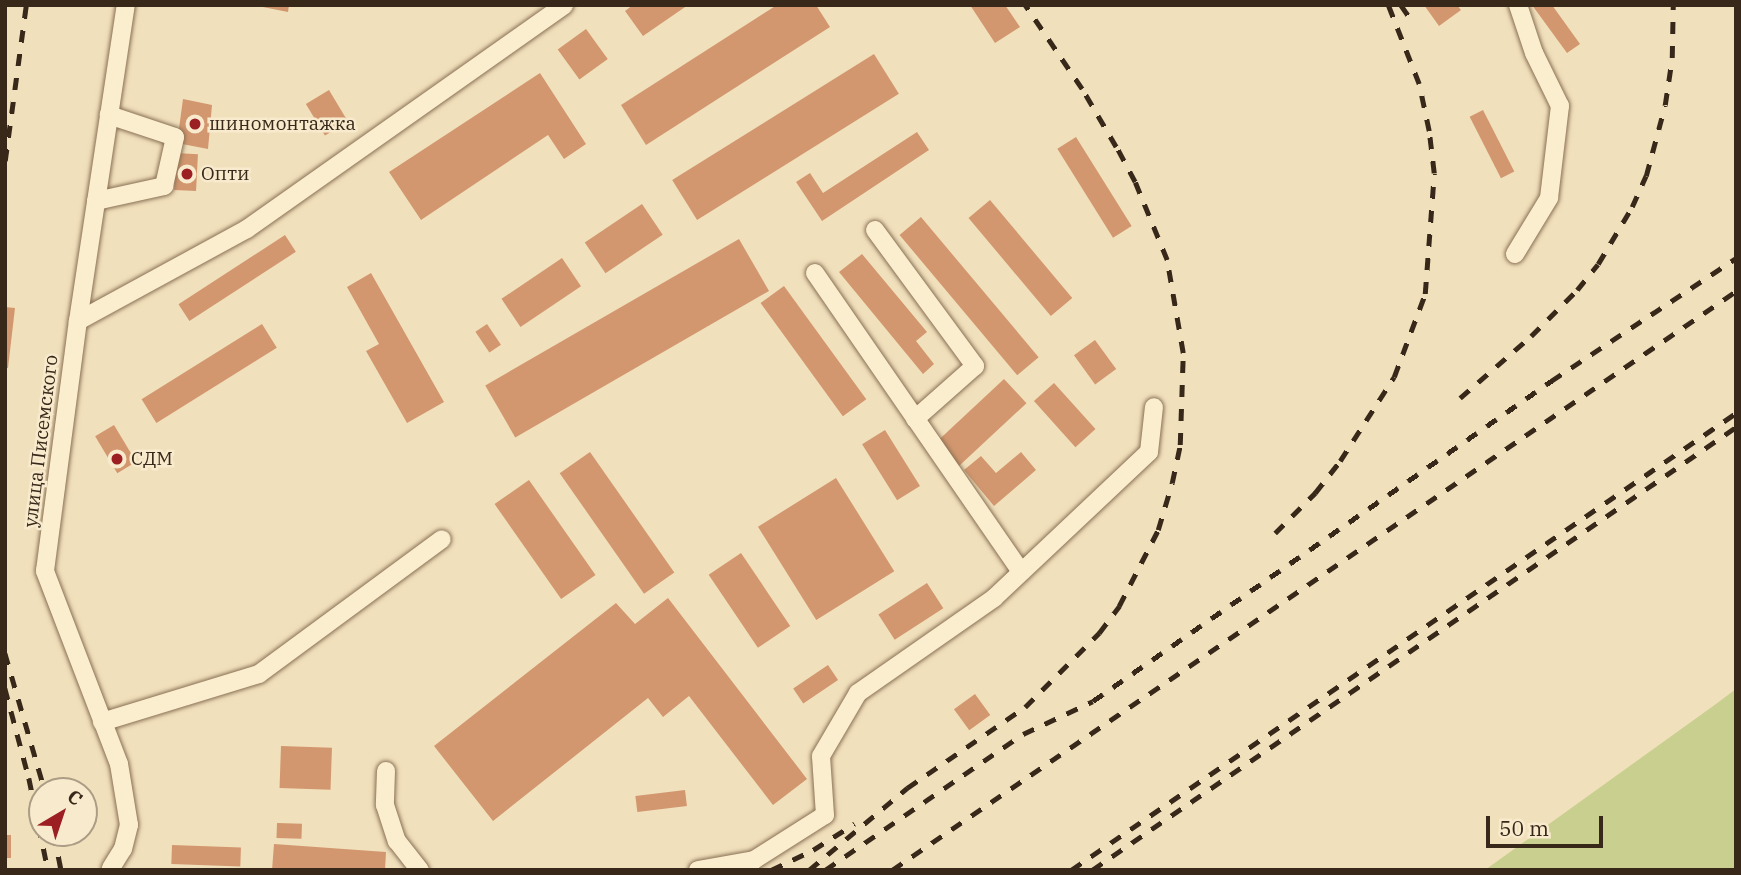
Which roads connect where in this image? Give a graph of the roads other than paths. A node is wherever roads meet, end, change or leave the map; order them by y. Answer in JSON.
{"nodes":[{"id":1,"x":126,"y":5,"type":"edge"},
{"id":2,"x":564,"y":5,"type":"edge"},
{"id":3,"x":1518,"y":5,"type":"edge"},
{"id":4,"x":109,"y":115,"type":"junction"},
{"id":5,"x":96,"y":201,"type":"junction"},
{"id":6,"x":876,"y":230,"type":"dead end"},
{"id":7,"x":1515,"y":254,"type":"dead end"},
{"id":8,"x":815,"y":273,"type":"dead end"},
{"id":9,"x":78,"y":321,"type":"junction"},
{"id":10,"x":1154,"y":407,"type":"dead end"},
{"id":11,"x":915,"y":419,"type":"junction"},
{"id":12,"x":442,"y":539,"type":"dead end"},
{"id":13,"x":1021,"y":572,"type":"junction"},
{"id":14,"x":102,"y":722,"type":"junction"},
{"id":15,"x":386,"y":771,"type":"dead end"},
{"id":16,"x":110,"y":869,"type":"edge"},
{"id":17,"x":420,"y":870,"type":"edge"},
{"id":18,"x":698,"y":870,"type":"edge"}],
"edges":[{"from":1,"to":4,"type":"street","name":"улица Писемского"},
{"from":2,"to":9,"type":"street"},
{"from":3,"to":7,"type":"street"},
{"from":4,"to":5,"type":"street","name":"улица Писемского"},
{"from":4,"to":5,"type":"street"},
{"from":5,"to":9,"type":"street","name":"улица Писемского"},
{"from":6,"to":11,"type":"street"},
{"from":8,"to":11,"type":"street"},
{"from":9,"to":14,"type":"street","name":"улица Писемского"},
{"from":10,"to":13,"type":"street"},
{"from":11,"to":13,"type":"street"},
{"from":12,"to":14,"type":"street"},
{"from":13,"to":18,"type":"street"},
{"from":14,"to":16,"type":"street","name":"улица Писемского"},
{"from":15,"to":17,"type":"street"}]}
